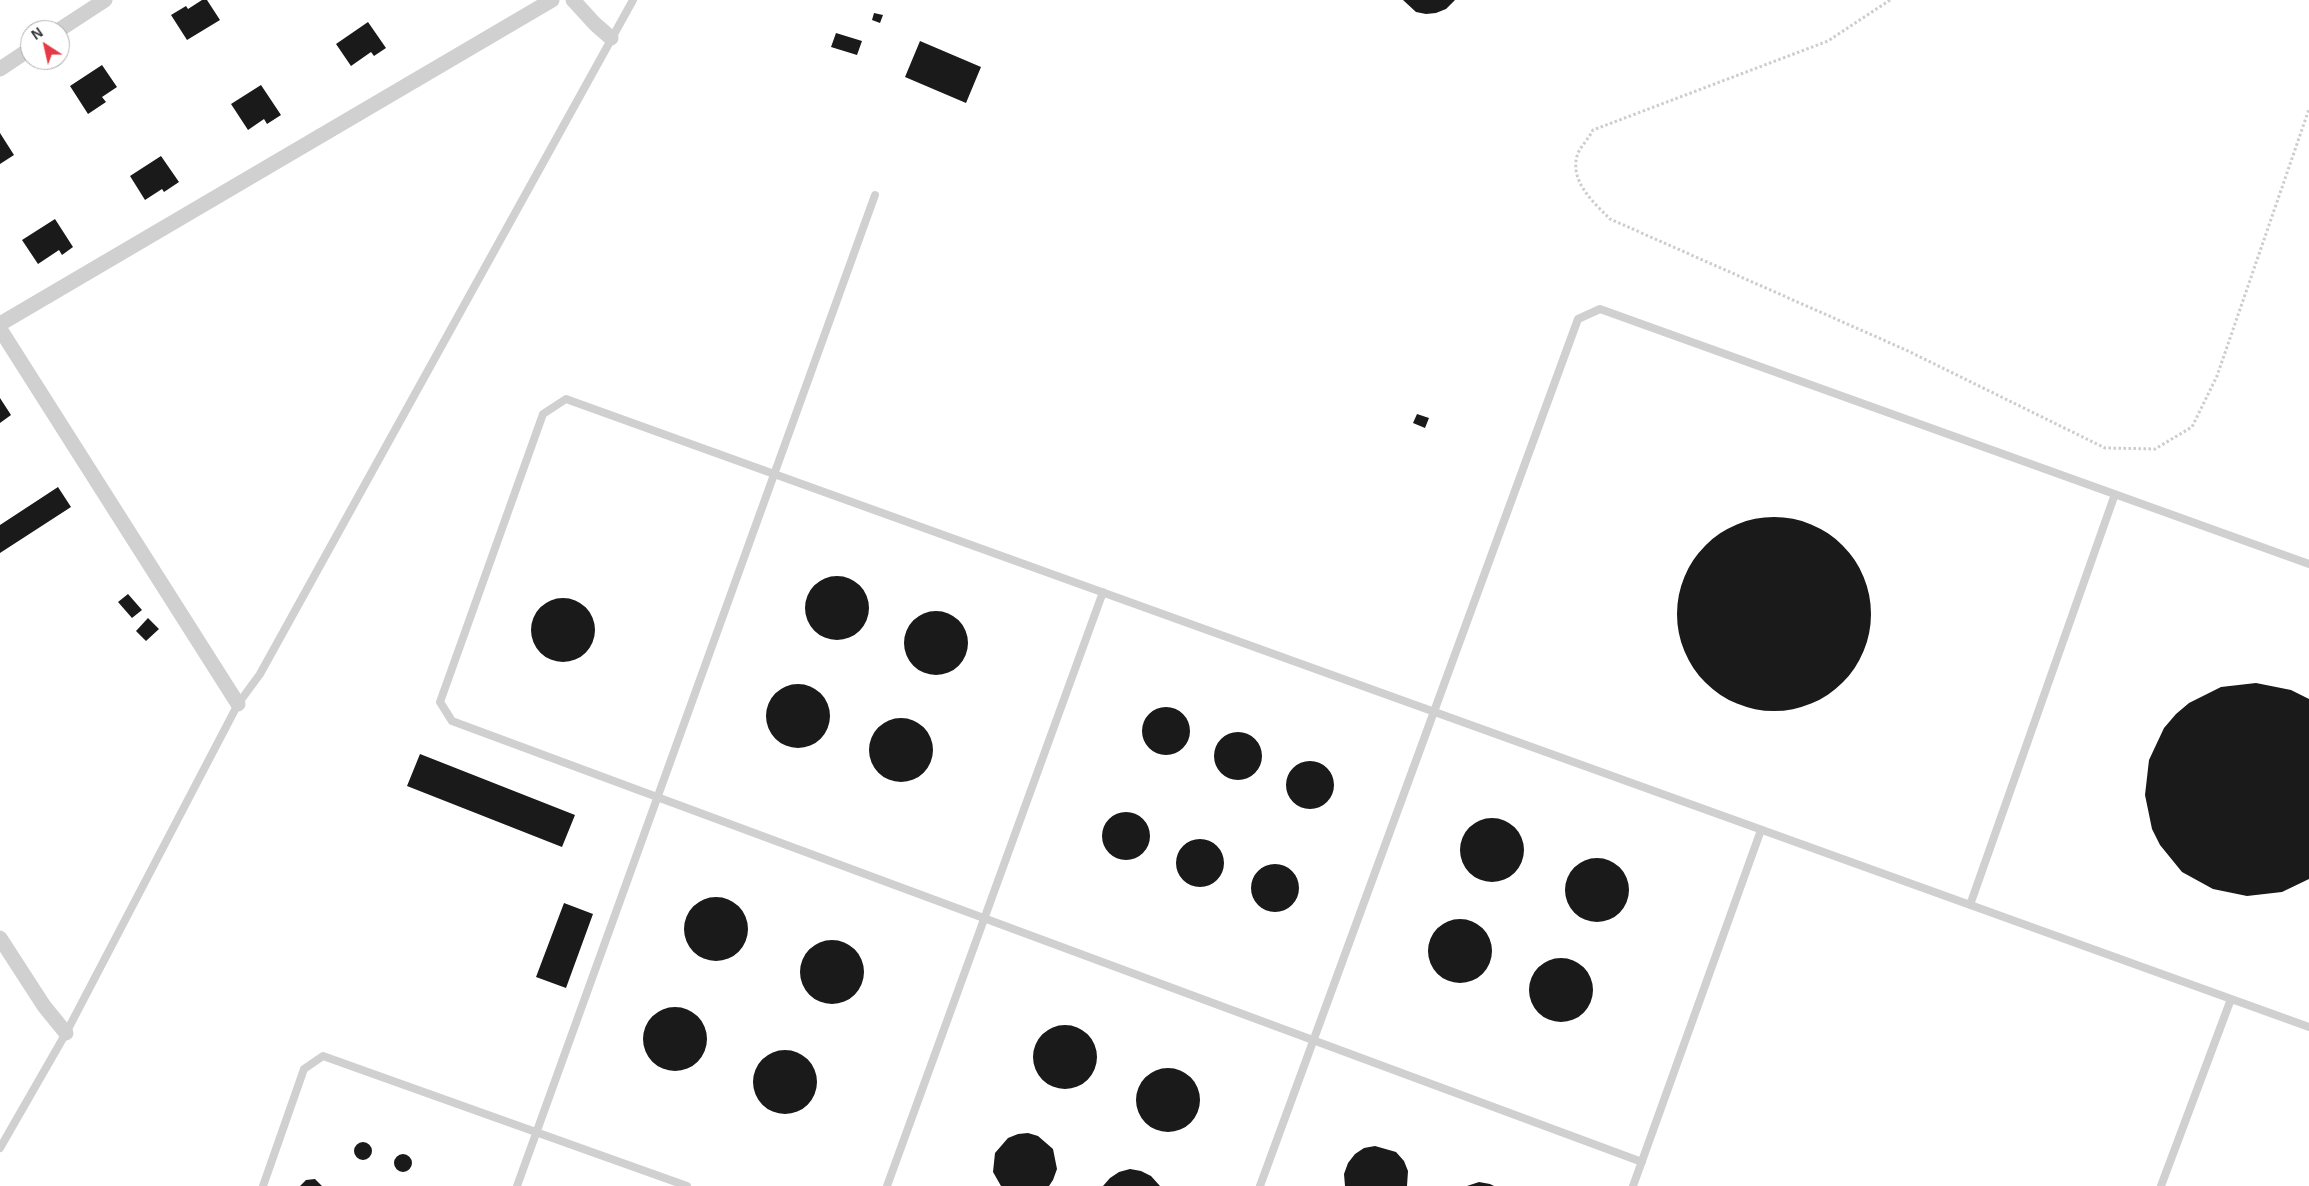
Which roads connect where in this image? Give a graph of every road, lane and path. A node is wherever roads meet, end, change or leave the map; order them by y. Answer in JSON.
{"nodes":[{"id":1,"x":105,"y":0,"type":"edge"},
{"id":2,"x":552,"y":0,"type":"edge"},
{"id":3,"x":573,"y":0,"type":"edge"},
{"id":4,"x":633,"y":0,"type":"edge"},
{"id":5,"x":1890,"y":0,"type":"edge"},
{"id":6,"x":70,"y":23,"type":"edge"},
{"id":7,"x":611,"y":38,"type":"junction"},
{"id":8,"x":20,"y":56,"type":"edge"},
{"id":9,"x":0,"y":69,"type":"edge"},
{"id":10,"x":2309,"y":109,"type":"edge"},
{"id":11,"x":875,"y":195,"type":"dead end"},
{"id":12,"x":0,"y":324,"type":"edge"},
{"id":13,"x":0,"y":329,"type":"edge"},
{"id":14,"x":774,"y":474,"type":"junction"},
{"id":15,"x":2115,"y":494,"type":"junction"},
{"id":16,"x":2309,"y":564,"type":"edge"},
{"id":17,"x":1103,"y":592,"type":"junction"},
{"id":18,"x":238,"y":704,"type":"junction"},
{"id":19,"x":1434,"y":712,"type":"junction"},
{"id":20,"x":657,"y":797,"type":"junction"},
{"id":21,"x":1761,"y":830,"type":"junction"},
{"id":22,"x":1970,"y":905,"type":"junction"},
{"id":23,"x":984,"y":918,"type":"junction"},
{"id":24,"x":0,"y":938,"type":"edge"},
{"id":25,"x":2231,"y":999,"type":"junction"},
{"id":26,"x":2309,"y":1027,"type":"edge"},
{"id":27,"x":66,"y":1033,"type":"junction"},
{"id":28,"x":1314,"y":1040,"type":"junction"},
{"id":29,"x":536,"y":1132,"type":"junction"},
{"id":30,"x":0,"y":1148,"type":"edge"},
{"id":31,"x":1642,"y":1162,"type":"junction"},
{"id":32,"x":263,"y":1186,"type":"edge"},
{"id":33,"x":517,"y":1186,"type":"edge"},
{"id":34,"x":687,"y":1186,"type":"edge"},
{"id":35,"x":887,"y":1186,"type":"edge"},
{"id":36,"x":1260,"y":1186,"type":"edge"},
{"id":37,"x":1633,"y":1186,"type":"edge"},
{"id":38,"x":2161,"y":1186,"type":"edge"}],
"edges":[{"from":1,"to":6,"type":"street"},
{"from":2,"to":12,"type":"street"},
{"from":3,"to":7,"type":"street"},
{"from":4,"to":7,"type":"lane"},
{"from":5,"to":10,"type":"path"},
{"from":7,"to":18,"type":"lane"},
{"from":8,"to":9,"type":"street"},
{"from":11,"to":14,"type":"lane"},
{"from":13,"to":18,"type":"street"},
{"from":14,"to":17,"type":"lane"},
{"from":14,"to":20,"type":"lane"},
{"from":14,"to":20,"type":"lane"},
{"from":15,"to":16,"type":"lane"},
{"from":15,"to":19,"type":"lane"},
{"from":15,"to":22,"type":"lane"},
{"from":17,"to":19,"type":"lane"},
{"from":17,"to":23,"type":"lane"},
{"from":18,"to":27,"type":"lane"},
{"from":19,"to":21,"type":"lane"},
{"from":19,"to":28,"type":"lane"},
{"from":20,"to":23,"type":"lane"},
{"from":20,"to":29,"type":"lane"},
{"from":21,"to":22,"type":"lane"},
{"from":21,"to":31,"type":"lane"},
{"from":22,"to":25,"type":"lane"},
{"from":23,"to":28,"type":"lane"},
{"from":23,"to":35,"type":"lane"},
{"from":24,"to":27,"type":"street"},
{"from":25,"to":26,"type":"lane"},
{"from":25,"to":38,"type":"lane"},
{"from":27,"to":30,"type":"lane"},
{"from":28,"to":31,"type":"lane"},
{"from":28,"to":36,"type":"lane"},
{"from":29,"to":32,"type":"lane"},
{"from":29,"to":33,"type":"lane"},
{"from":29,"to":34,"type":"lane"},
{"from":31,"to":37,"type":"lane"}]}
